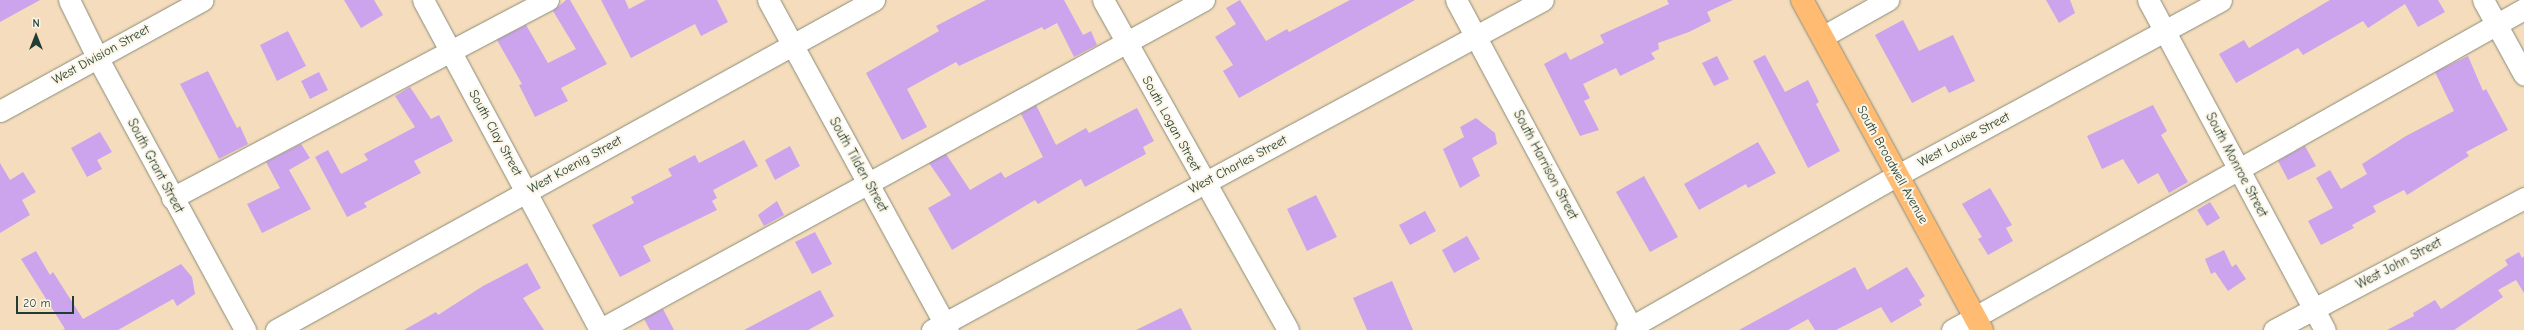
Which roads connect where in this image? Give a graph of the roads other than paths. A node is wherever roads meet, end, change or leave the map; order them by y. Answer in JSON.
{"nodes":[{"id":1,"x":69,"y":0,"type":"edge"},
{"id":2,"x":203,"y":0,"type":"edge"},
{"id":3,"x":423,"y":0,"type":"edge"},
{"id":4,"x":548,"y":0,"type":"edge"},
{"id":5,"x":768,"y":0,"type":"edge"},
{"id":6,"x":874,"y":0,"type":"edge"},
{"id":7,"x":1103,"y":0,"type":"edge"},
{"id":8,"x":1204,"y":0,"type":"edge"},
{"id":9,"x":1456,"y":0,"type":"edge"},
{"id":10,"x":1543,"y":0,"type":"edge"},
{"id":11,"x":1802,"y":0,"type":"edge"},
{"id":12,"x":1888,"y":0,"type":"edge"},
{"id":13,"x":2148,"y":0,"type":"edge"},
{"id":14,"x":2221,"y":0,"type":"edge"},
{"id":15,"x":2483,"y":0,"type":"edge"},
{"id":16,"x":2524,"y":8,"type":"edge"},
{"id":17,"x":2496,"y":24,"type":"junction"},
{"id":18,"x":2165,"y":32,"type":"junction"},
{"id":19,"x":1476,"y":36,"type":"junction"},
{"id":20,"x":1822,"y":37,"type":"junction"},
{"id":21,"x":1126,"y":42,"type":"junction"},
{"id":22,"x":793,"y":44,"type":"junction"},
{"id":23,"x":451,"y":52,"type":"junction"},
{"id":24,"x":97,"y":57,"type":"junction"},
{"id":25,"x":2524,"y":75,"type":"edge"},
{"id":26,"x":0,"y":111,"type":"edge"},
{"id":27,"x":2239,"y":170,"type":"junction"},
{"id":28,"x":1898,"y":175,"type":"junction"},
{"id":29,"x":868,"y":183,"type":"junction"},
{"id":30,"x":1204,"y":183,"type":"junction"},
{"id":31,"x":527,"y":191,"type":"junction"},
{"id":32,"x":172,"y":198,"type":"junction"},
{"id":33,"x":2524,"y":198,"type":"edge"},
{"id":34,"x":2314,"y":309,"type":"junction"},
{"id":35,"x":1979,"y":324,"type":"edge"},
{"id":36,"x":942,"y":328,"type":"edge"},
{"id":37,"x":1630,"y":329,"type":"edge"},
{"id":38,"x":245,"y":330,"type":"edge"},
{"id":39,"x":276,"y":330,"type":"edge"},
{"id":40,"x":600,"y":330,"type":"edge"},
{"id":41,"x":1288,"y":330,"type":"edge"},
{"id":42,"x":1952,"y":330,"type":"edge"},
{"id":43,"x":2274,"y":330,"type":"edge"},
{"id":44,"x":2326,"y":330,"type":"edge"}],
"edges":[{"from":1,"to":24,"type":"street","name":"South Grant Street"},
{"from":2,"to":24,"type":"street","name":"West Division Street"},
{"from":3,"to":23,"type":"street","name":"South Clay Street"},
{"from":4,"to":23,"type":"street"},
{"from":5,"to":22,"type":"street","name":"South Tilden Street"},
{"from":6,"to":22,"type":"street","name":"West Koenig Street"},
{"from":7,"to":21,"type":"street","name":"South Logan Street"},
{"from":8,"to":21,"type":"street"},
{"from":9,"to":19,"type":"street","name":"South Harrison Street"},
{"from":10,"to":19,"type":"street","name":"West Charles Street"},
{"from":11,"to":20,"type":"main road","name":"South Broadwell Avenue"},
{"from":12,"to":20,"type":"street"},
{"from":13,"to":18,"type":"street","name":"South Monroe Street"},
{"from":14,"to":18,"type":"street","name":"West Louise Street"},
{"from":15,"to":17,"type":"street"},
{"from":16,"to":17,"type":"street"},
{"from":17,"to":25,"type":"street"},
{"from":17,"to":27,"type":"street"},
{"from":18,"to":27,"type":"street","name":"South Monroe Street"},
{"from":18,"to":28,"type":"street","name":"West Louise Street"},
{"from":19,"to":30,"type":"street","name":"West Charles Street"},
{"from":19,"to":37,"type":"street","name":"South Harrison Street"},
{"from":20,"to":28,"type":"main road","name":"South Broadwell Avenue"},
{"from":21,"to":29,"type":"street"},
{"from":21,"to":30,"type":"street","name":"South Logan Street"},
{"from":22,"to":29,"type":"street","name":"South Tilden Street"},
{"from":22,"to":31,"type":"street","name":"West Koenig Street"},
{"from":23,"to":31,"type":"street","name":"South Clay Street"},
{"from":23,"to":32,"type":"street"},
{"from":24,"to":26,"type":"street","name":"West Division Street"},
{"from":24,"to":32,"type":"street","name":"South Grant Street"},
{"from":27,"to":34,"type":"street","name":"South Monroe Street"},
{"from":27,"to":35,"type":"street"},
{"from":28,"to":35,"type":"main road","name":"South Broadwell Avenue"},
{"from":28,"to":37,"type":"street","name":"West Louise Street"},
{"from":29,"to":36,"type":"street","name":"South Tilden Street"},
{"from":29,"to":40,"type":"street"},
{"from":30,"to":36,"type":"street","name":"West Charles Street"},
{"from":30,"to":41,"type":"street","name":"South Logan Street"},
{"from":31,"to":39,"type":"street","name":"West Koenig Street"},
{"from":31,"to":40,"type":"street","name":"South Clay Street"},
{"from":32,"to":38,"type":"street","name":"South Grant Street"},
{"from":33,"to":34,"type":"street","name":"West John Street"},
{"from":34,"to":43,"type":"street","name":"West John Street"},
{"from":34,"to":44,"type":"street","name":"South Monroe Street"},
{"from":35,"to":42,"type":"street"}]}
